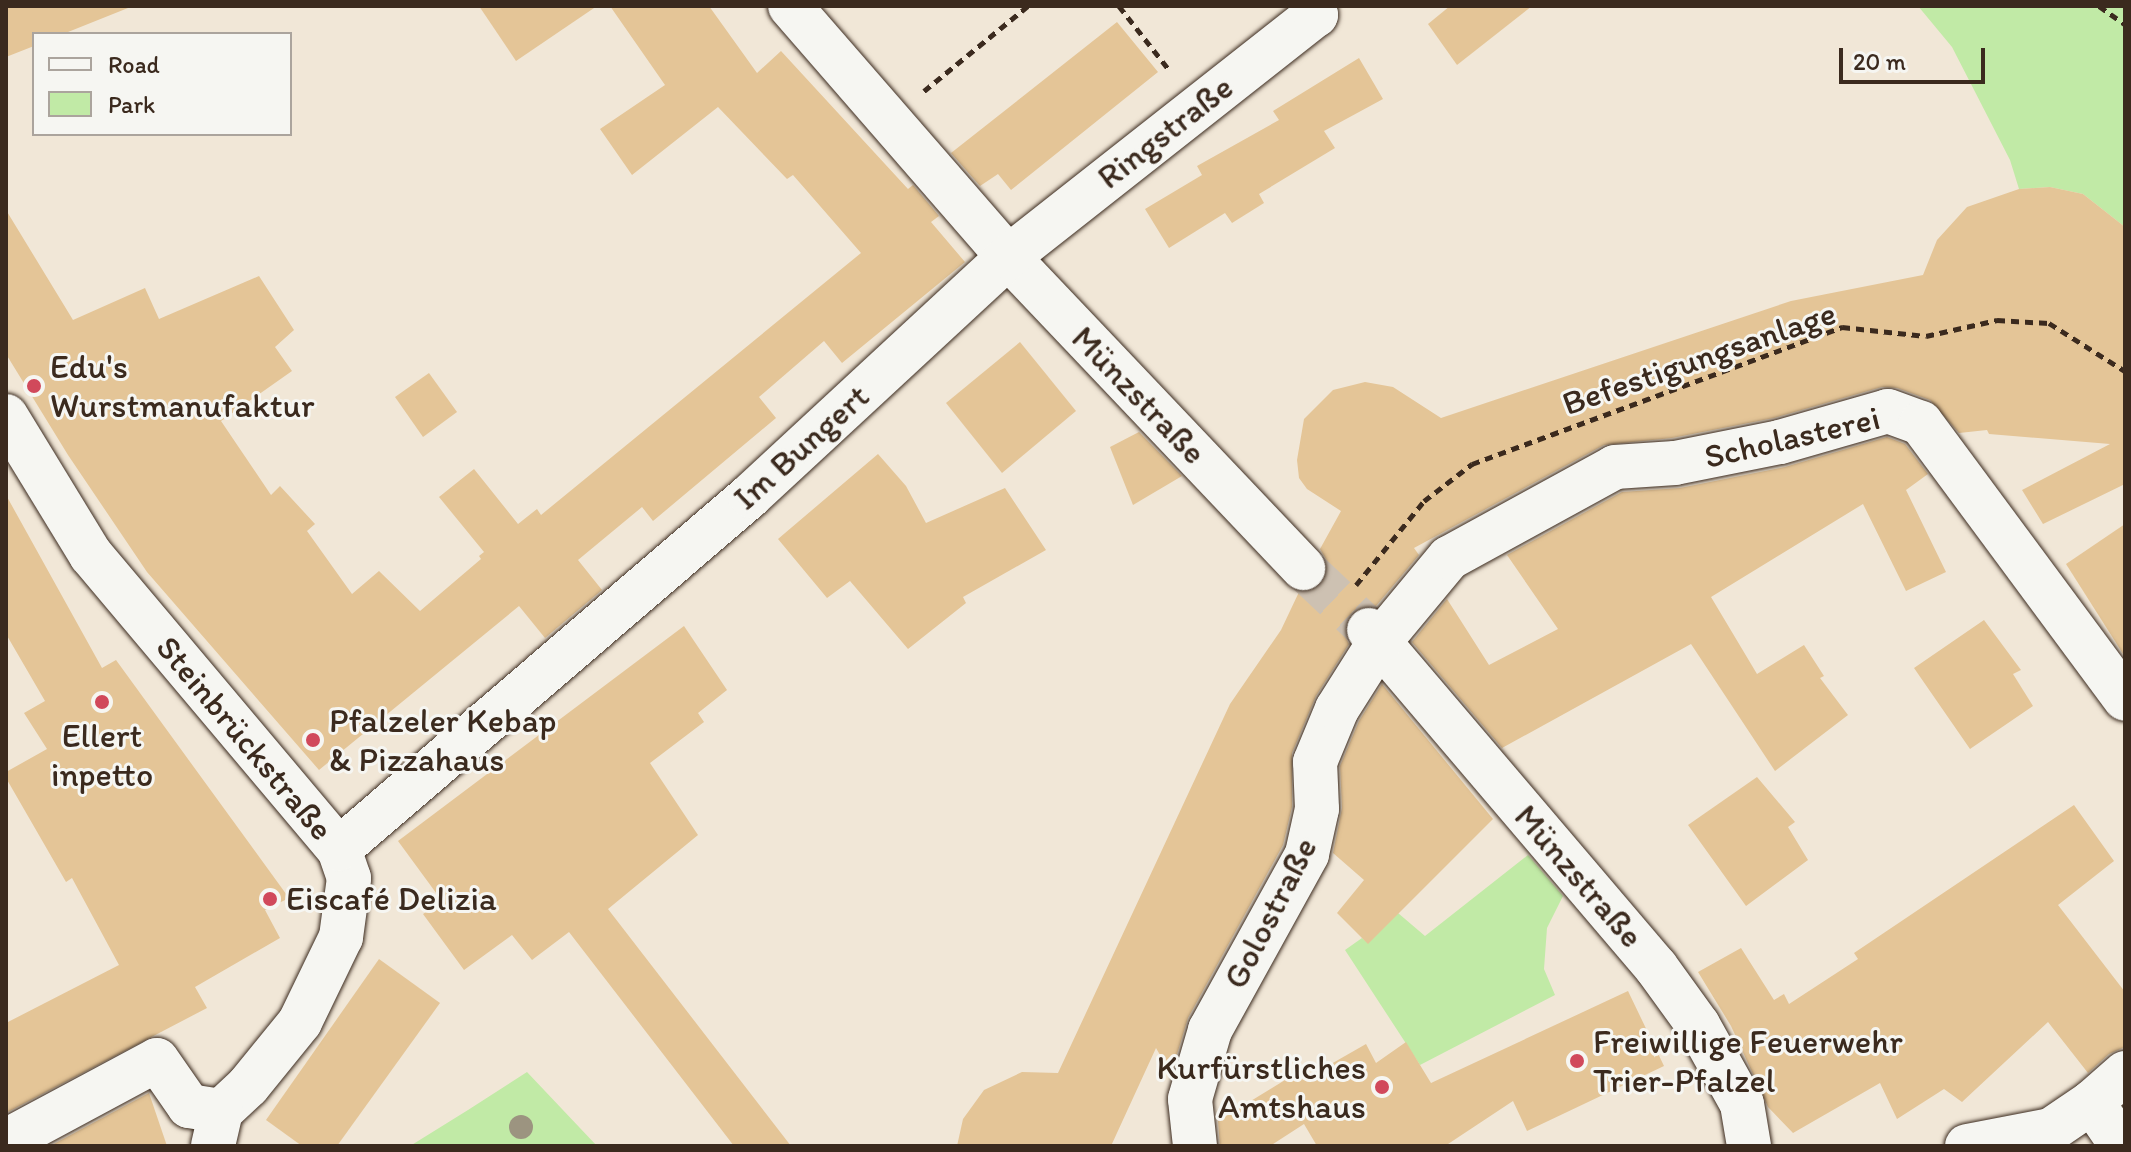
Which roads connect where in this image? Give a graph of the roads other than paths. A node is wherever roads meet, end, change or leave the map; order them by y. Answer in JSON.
{"nodes":[{"id":1,"x":790,"y":6,"type":"edge"},
{"id":2,"x":1311,"y":6,"type":"edge"},
{"id":3,"x":1008,"y":257,"type":"junction"},
{"id":4,"x":6,"y":416,"type":"edge"},
{"id":5,"x":1303,"y":568,"type":"tunnel mouth"},
{"id":6,"x":1366,"y":621,"type":"junction"},
{"id":7,"x":2125,"y":699,"type":"edge"},
{"id":8,"x":339,"y":849,"type":"junction"},
{"id":9,"x":2125,"y":1073,"type":"edge"},
{"id":10,"x":2092,"y":1102,"type":"junction"},
{"id":11,"x":217,"y":1129,"type":"edge"},
{"id":12,"x":6,"y":1141,"type":"edge"},
{"id":13,"x":1195,"y":1146,"type":"edge"},
{"id":14,"x":1749,"y":1146,"type":"edge"},
{"id":15,"x":1967,"y":1146,"type":"edge"},
{"id":16,"x":2122,"y":1146,"type":"edge"}],
"edges":[{"from":1,"to":3,"type":"street"},
{"from":2,"to":3,"type":"street","name":"Ringstraße"},
{"from":3,"to":5,"type":"street","name":"Münzstraße"},
{"from":3,"to":8,"type":"street","name":"Im Bungert"},
{"from":4,"to":8,"type":"street","name":"Steinbrückstraße"},
{"from":6,"to":7,"type":"street","name":"Scholasterei"},
{"from":6,"to":13,"type":"street","name":"Golostraße"},
{"from":6,"to":14,"type":"street","name":"Münzstraße"},
{"from":8,"to":11,"type":"street","name":"Steinbrückstraße"},
{"from":9,"to":10,"type":"street"},
{"from":10,"to":15,"type":"street"},
{"from":10,"to":16,"type":"street"},
{"from":11,"to":12,"type":"street","name":"Steinbrückstraße"}]}
